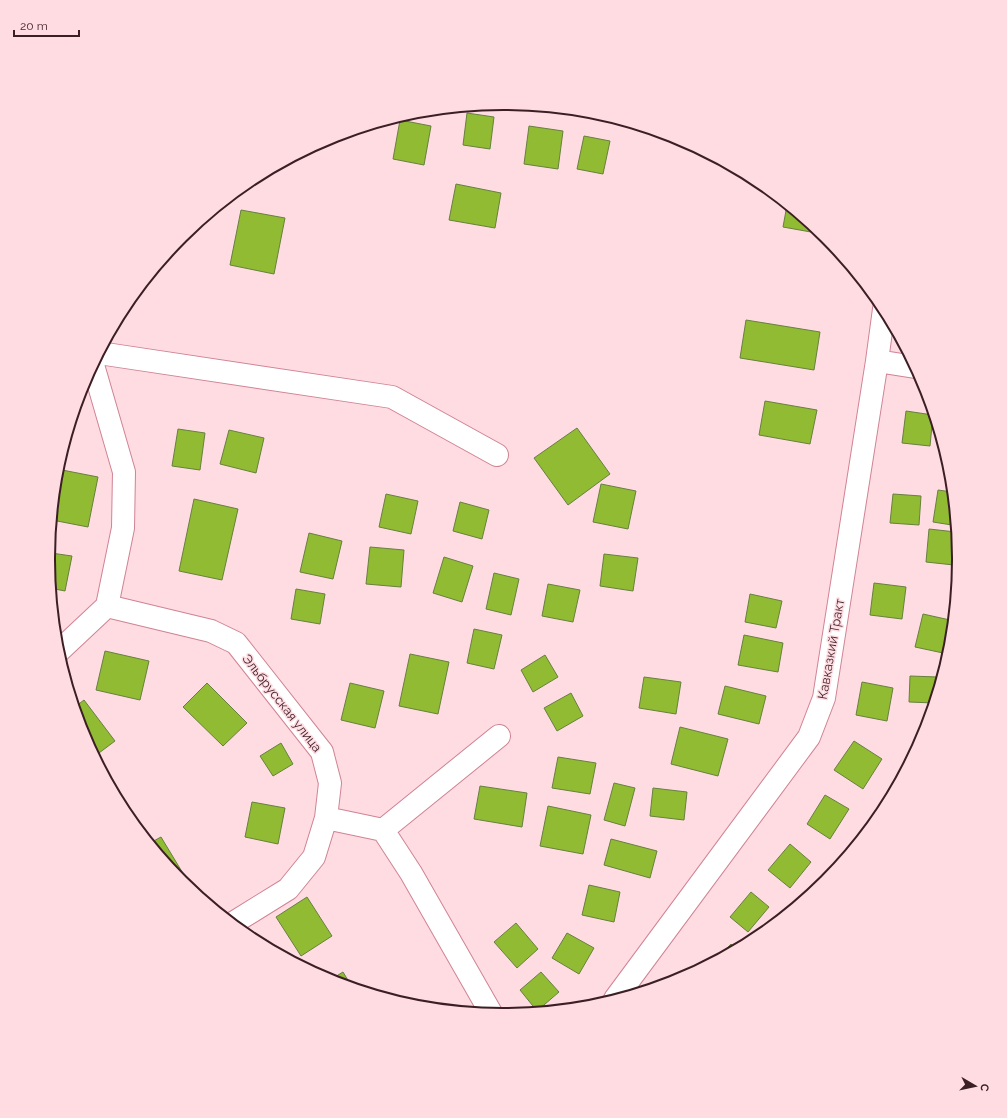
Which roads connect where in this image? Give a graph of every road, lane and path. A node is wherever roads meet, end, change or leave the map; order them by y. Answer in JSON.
{"nodes":[{"id":1,"x":883,"y":320,"type":"edge"},
{"id":2,"x":105,"y":354,"type":"edge"},
{"id":3,"x":877,"y":362,"type":"junction"},
{"id":4,"x":908,"y":366,"type":"edge"},
{"id":5,"x":95,"y":373,"type":"edge"},
{"id":6,"x":497,"y":455,"type":"dead end"},
{"id":7,"x":107,"y":606,"type":"junction"},
{"id":8,"x":64,"y":646,"type":"edge"},
{"id":9,"x":499,"y":736,"type":"dead end"},
{"id":10,"x":326,"y":818,"type":"junction"},
{"id":11,"x":382,"y":830,"type":"junction"},
{"id":12,"x":237,"y":920,"type":"edge"},
{"id":13,"x":620,"y":992,"type":"edge"},
{"id":14,"x":487,"y":1007,"type":"edge"}],
"edges":[{"from":1,"to":3,"type":"street","name":"Кавказкий Тракт"},
{"from":2,"to":6,"type":"street"},
{"from":3,"to":4,"type":"street"},
{"from":3,"to":13,"type":"street","name":"Кавказкий Тракт"},
{"from":5,"to":7,"type":"street"},
{"from":7,"to":8,"type":"street"},
{"from":7,"to":10,"type":"street","name":"Эльбрусская улица"},
{"from":9,"to":11,"type":"street"},
{"from":10,"to":11,"type":"street"},
{"from":10,"to":12,"type":"street","name":"Эльбрусская улица"},
{"from":11,"to":14,"type":"street"}]}
